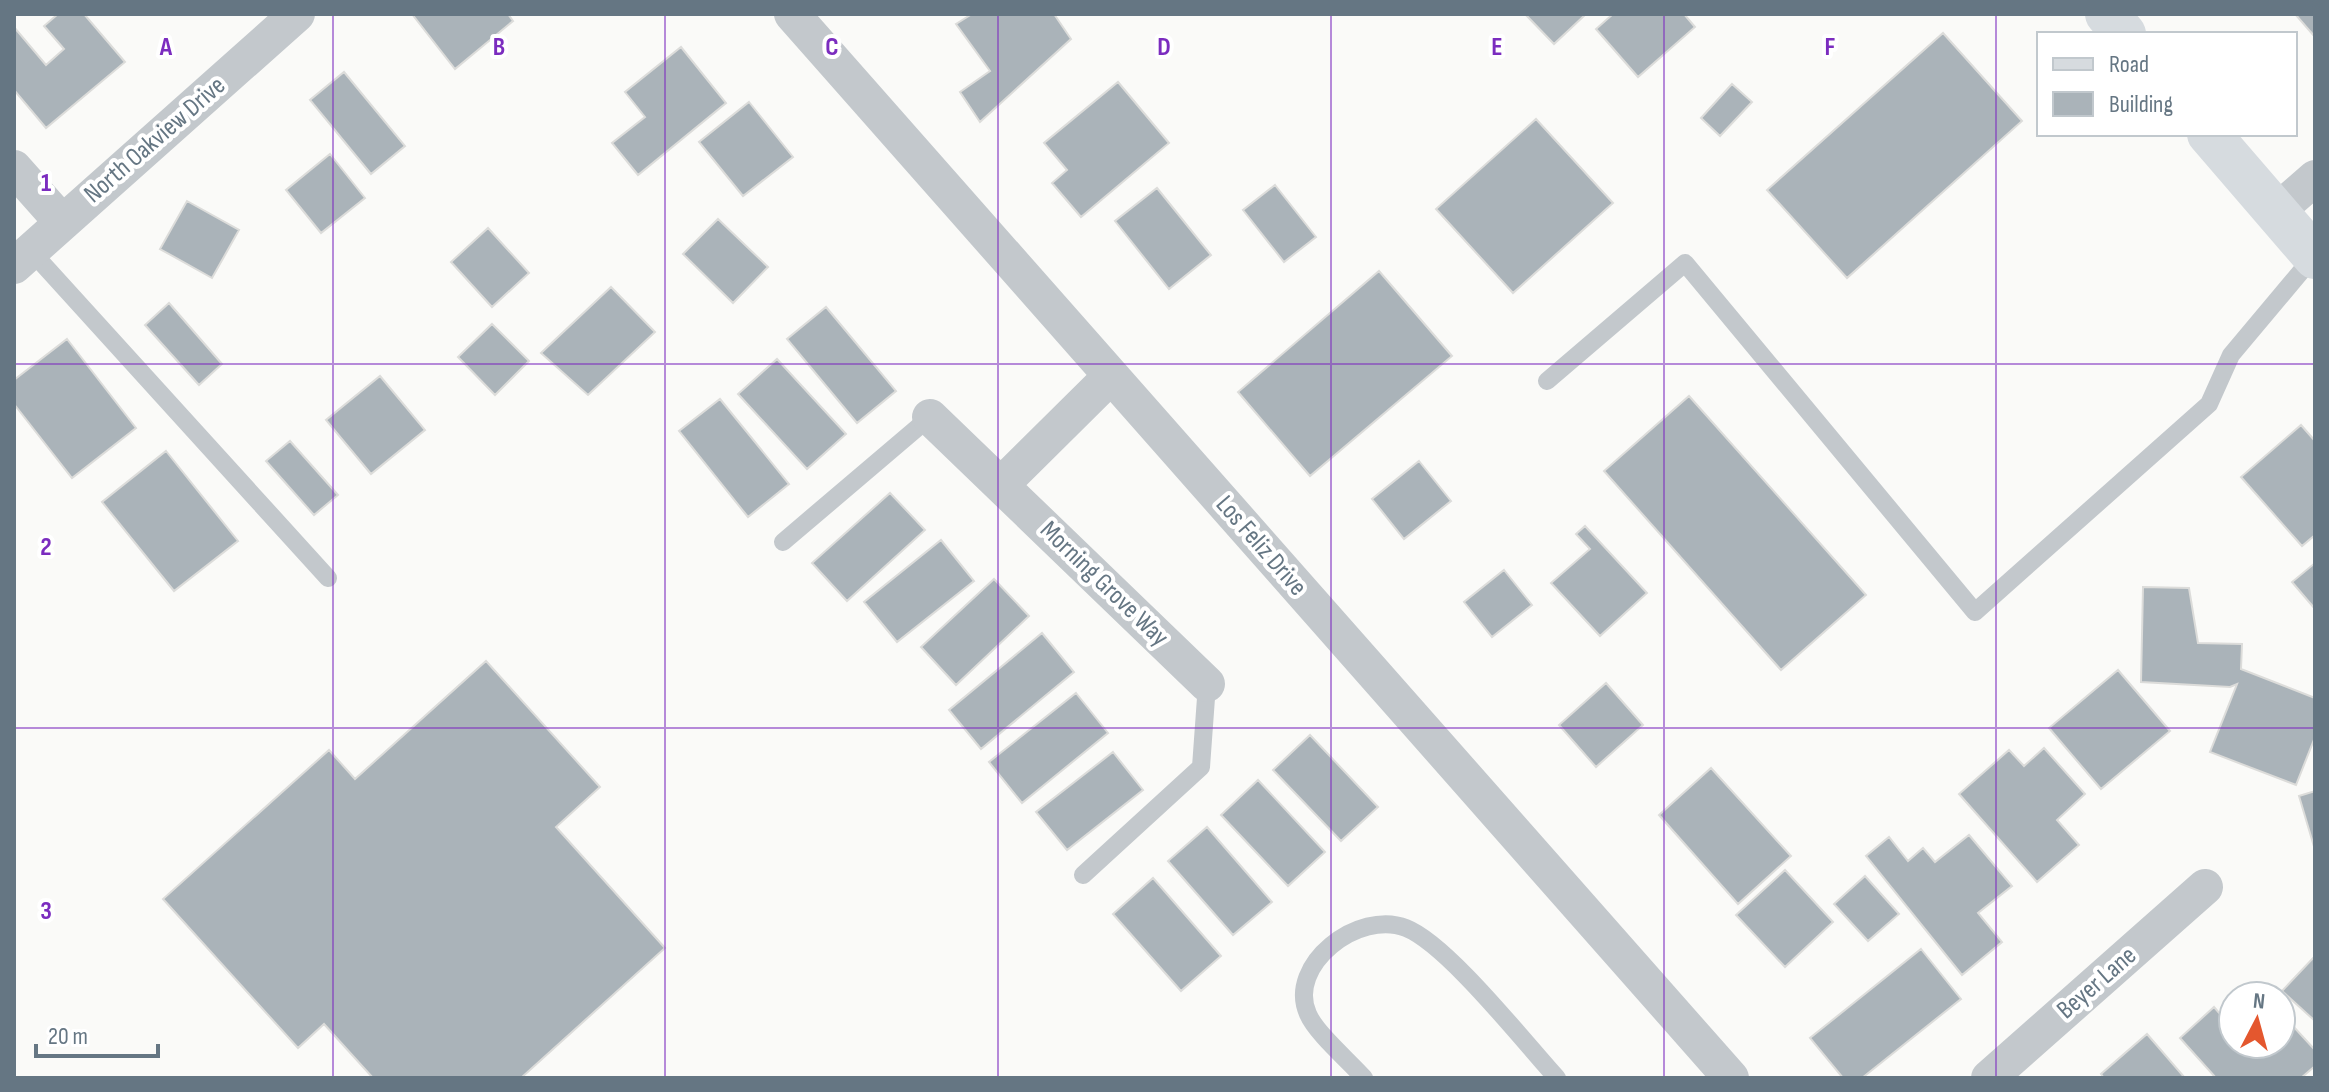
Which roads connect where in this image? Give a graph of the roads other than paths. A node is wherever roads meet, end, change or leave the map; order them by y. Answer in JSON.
{"nodes":[{"id":1,"x":297,"y":14,"type":"edge"},
{"id":2,"x":792,"y":14,"type":"edge"},
{"id":3,"x":2107,"y":14,"type":"edge"},
{"id":4,"x":2122,"y":32,"type":"edge"},
{"id":5,"x":2211,"y":136,"type":"edge"},
{"id":6,"x":14,"y":168,"type":"edge"},
{"id":7,"x":2315,"y":178,"type":"edge"},
{"id":8,"x":2276,"y":212,"type":"junction"},
{"id":9,"x":62,"y":222,"type":"junction"},
{"id":10,"x":2314,"y":256,"type":"edge"},
{"id":11,"x":23,"y":258,"type":"edge"},
{"id":12,"x":1111,"y":376,"type":"junction"},
{"id":13,"x":1547,"y":381,"type":"dead end"},
{"id":14,"x":930,"y":417,"type":"joint"},
{"id":15,"x":1001,"y":485,"type":"junction"},
{"id":16,"x":783,"y":542,"type":"dead end"},
{"id":17,"x":328,"y":578,"type":"dead end"},
{"id":18,"x":1207,"y":684,"type":"joint"},
{"id":19,"x":1083,"y":875,"type":"dead end"},
{"id":20,"x":2205,"y":887,"type":"dead end"},
{"id":21,"x":1364,"y":1078,"type":"edge"},
{"id":22,"x":1557,"y":1078,"type":"edge"},
{"id":23,"x":1731,"y":1078,"type":"edge"},
{"id":24,"x":1989,"y":1078,"type":"edge"}],
"edges":[{"from":1,"to":9,"type":"street","name":"North Oakview Drive"},
{"from":2,"to":12,"type":"street","name":"Los Feliz Drive"},
{"from":3,"to":4,"type":"main road"},
{"from":5,"to":8,"type":"main road"},
{"from":6,"to":9,"type":"street"},
{"from":7,"to":8,"type":"street"},
{"from":8,"to":10,"type":"main road"},
{"from":9,"to":11,"type":"street","name":"North Oakview Drive"},
{"from":10,"to":13,"type":"lane"},
{"from":11,"to":17,"type":"lane"},
{"from":12,"to":15,"type":"street"},
{"from":12,"to":23,"type":"street","name":"Los Feliz Drive"},
{"from":14,"to":15,"type":"street","name":"Morning Grove Way"},
{"from":14,"to":16,"type":"lane"},
{"from":15,"to":18,"type":"street","name":"Morning Grove Way"},
{"from":18,"to":19,"type":"lane"},
{"from":20,"to":24,"type":"street","name":"Beyer Lane"},
{"from":21,"to":22,"type":"lane"}]}
